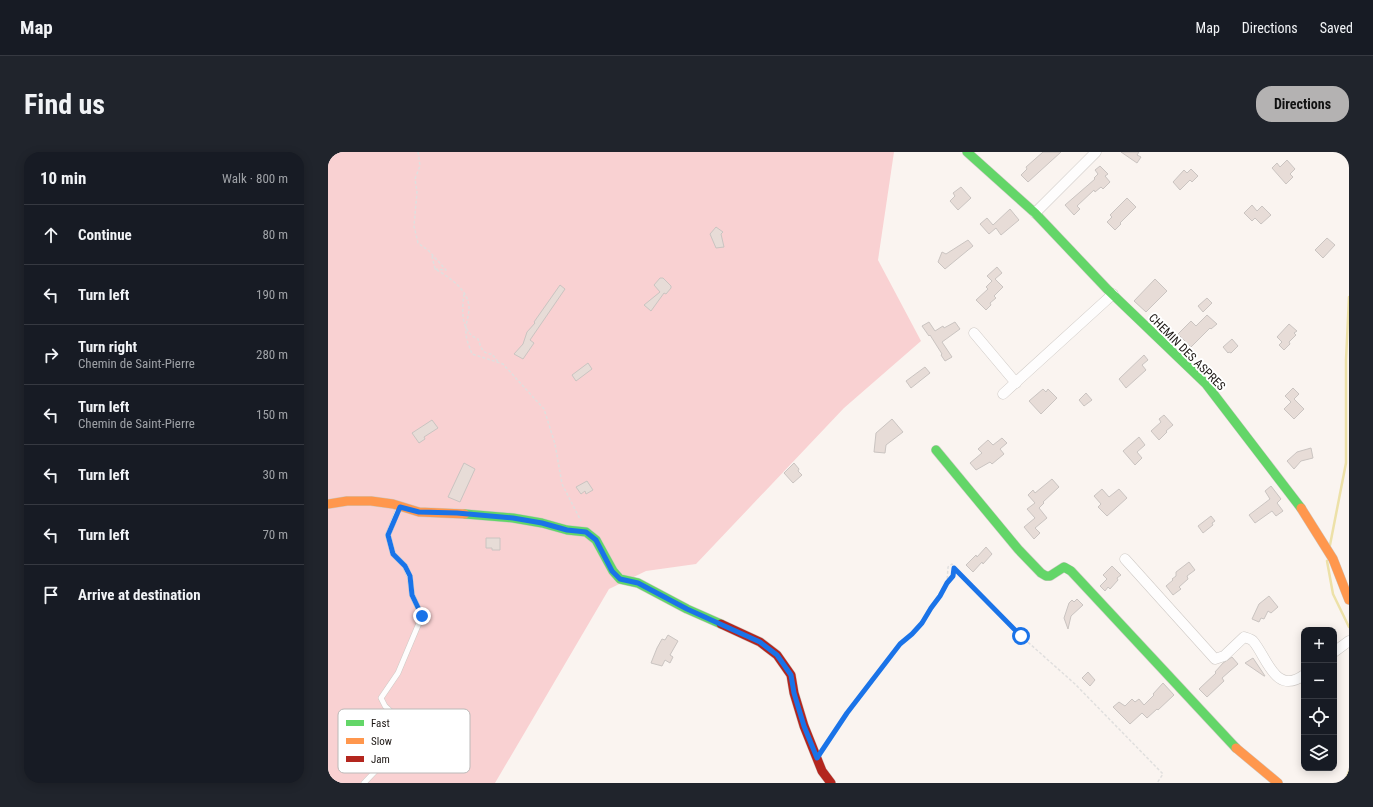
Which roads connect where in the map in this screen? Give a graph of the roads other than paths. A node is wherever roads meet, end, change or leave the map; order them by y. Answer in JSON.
{"nodes":[{"id":1,"x":967,"y":152,"type":"edge"},
{"id":2,"x":1096,"y":152,"type":"edge"},
{"id":3,"x":1035,"y":213,"type":"junction"},
{"id":4,"x":1113,"y":294,"type":"junction"},
{"id":5,"x":974,"y":333,"type":"dead end"},
{"id":6,"x":1016,"y":383,"type":"junction"},
{"id":7,"x":1003,"y":394,"type":"dead end"},
{"id":8,"x":936,"y":450,"type":"dead end"},
{"id":9,"x":328,"y":504,"type":"edge"},
{"id":10,"x":400,"y":507,"type":"junction"},
{"id":11,"x":1125,"y":559,"type":"dead end"},
{"id":12,"x":1349,"y":600,"type":"edge"},
{"id":13,"x":1349,"y":641,"type":"edge"},
{"id":14,"x":1337,"y":650,"type":"edge"},
{"id":15,"x":1301,"y":676,"type":"edge"},
{"id":16,"x":388,"y":709,"type":"edge"},
{"id":17,"x":374,"y":773,"type":"edge"},
{"id":18,"x":364,"y":783,"type":"edge"},
{"id":19,"x":831,"y":783,"type":"edge"},
{"id":20,"x":1278,"y":783,"type":"edge"}],
"edges":[{"from":1,"to":3,"type":"street","name":"CHEMIN DES ASPRES"},
{"from":2,"to":3,"type":"street"},
{"from":3,"to":4,"type":"street","name":"CHEMIN DES ASPRES"},
{"from":4,"to":6,"type":"street"},
{"from":4,"to":12,"type":"street","name":"CHEMIN DES ASPRES"},
{"from":5,"to":6,"type":"street"},
{"from":6,"to":7,"type":"street"},
{"from":8,"to":20,"type":"street"},
{"from":9,"to":10,"type":"street"},
{"from":10,"to":16,"type":"lane"},
{"from":10,"to":19,"type":"street"},
{"from":11,"to":15,"type":"street"},
{"from":13,"to":14,"type":"street"},
{"from":17,"to":18,"type":"lane"}]}
